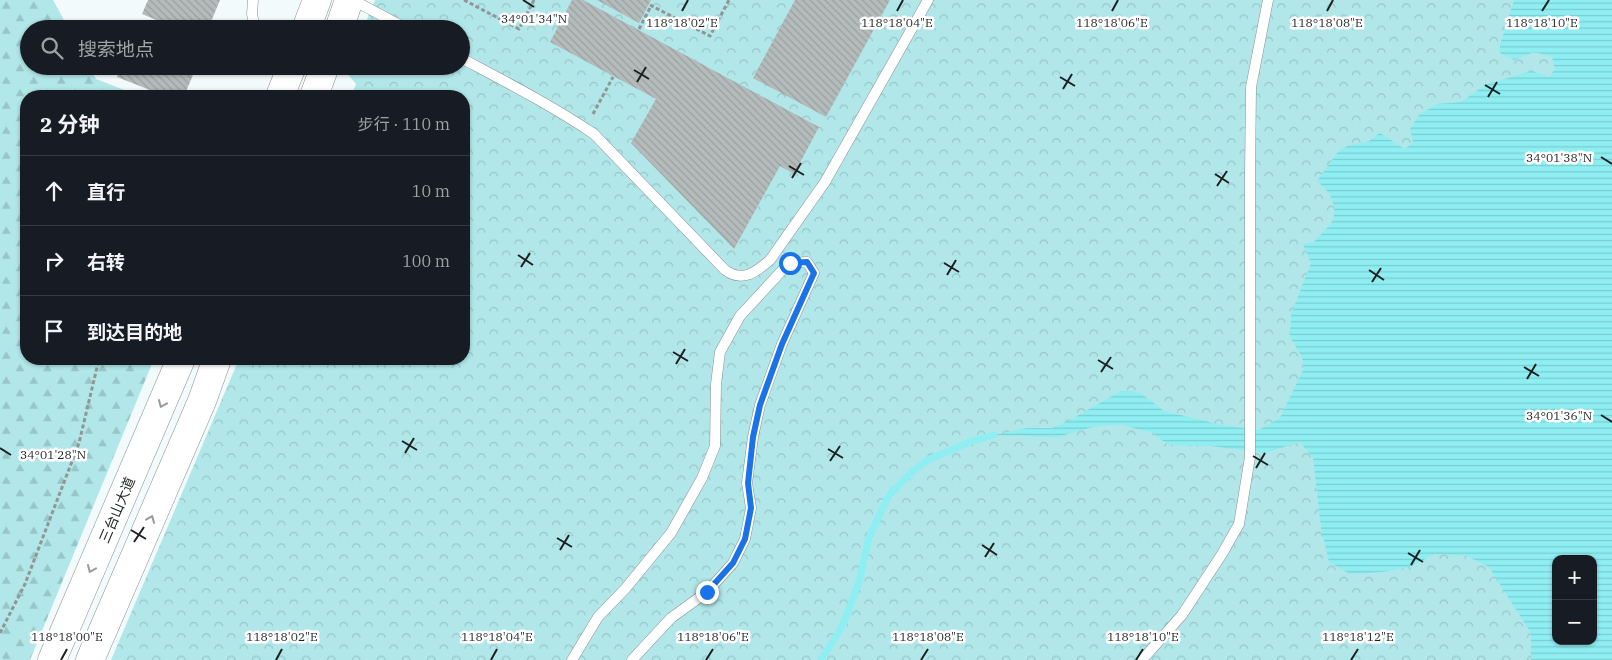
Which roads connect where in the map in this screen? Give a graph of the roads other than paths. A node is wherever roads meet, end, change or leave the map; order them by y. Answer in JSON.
{"nodes":[{"id":1,"x":253,"y":0,"type":"edge"},
{"id":2,"x":317,"y":0,"type":"edge"},
{"id":3,"x":349,"y":0,"type":"edge"},
{"id":4,"x":353,"y":0,"type":"edge"},
{"id":5,"x":928,"y":0,"type":"edge"},
{"id":6,"x":1268,"y":0,"type":"edge"},
{"id":7,"x":253,"y":20,"type":"edge"},
{"id":8,"x":309,"y":20,"type":"edge"},
{"id":9,"x":342,"y":20,"type":"edge"},
{"id":10,"x":390,"y":20,"type":"edge"},
{"id":11,"x":470,"y":63,"type":"edge"},
{"id":12,"x":322,"y":75,"type":"edge"},
{"id":13,"x":316,"y":90,"type":"edge"},
{"id":14,"x":177,"y":365,"type":"edge"},
{"id":15,"x":215,"y":365,"type":"edge"},
{"id":16,"x":52,"y":660,"type":"edge"},
{"id":17,"x":90,"y":660,"type":"edge"},
{"id":18,"x":572,"y":660,"type":"edge"},
{"id":19,"x":632,"y":660,"type":"edge"},
{"id":20,"x":1142,"y":660,"type":"edge"}],
"edges":[{"from":1,"to":7,"type":"lane"},
{"from":2,"to":8,"type":"main road"},
{"from":3,"to":9,"type":"main road"},
{"from":4,"to":10,"type":"lane"},
{"from":5,"to":11,"type":"lane"},
{"from":6,"to":20,"type":"lane"},
{"from":12,"to":13,"type":"main road"},
{"from":14,"to":16,"type":"main road","name":"三台山大道","one_way":true},
{"from":17,"to":15,"type":"main road","one_way":true},
{"from":18,"to":19,"type":"lane"}]}
